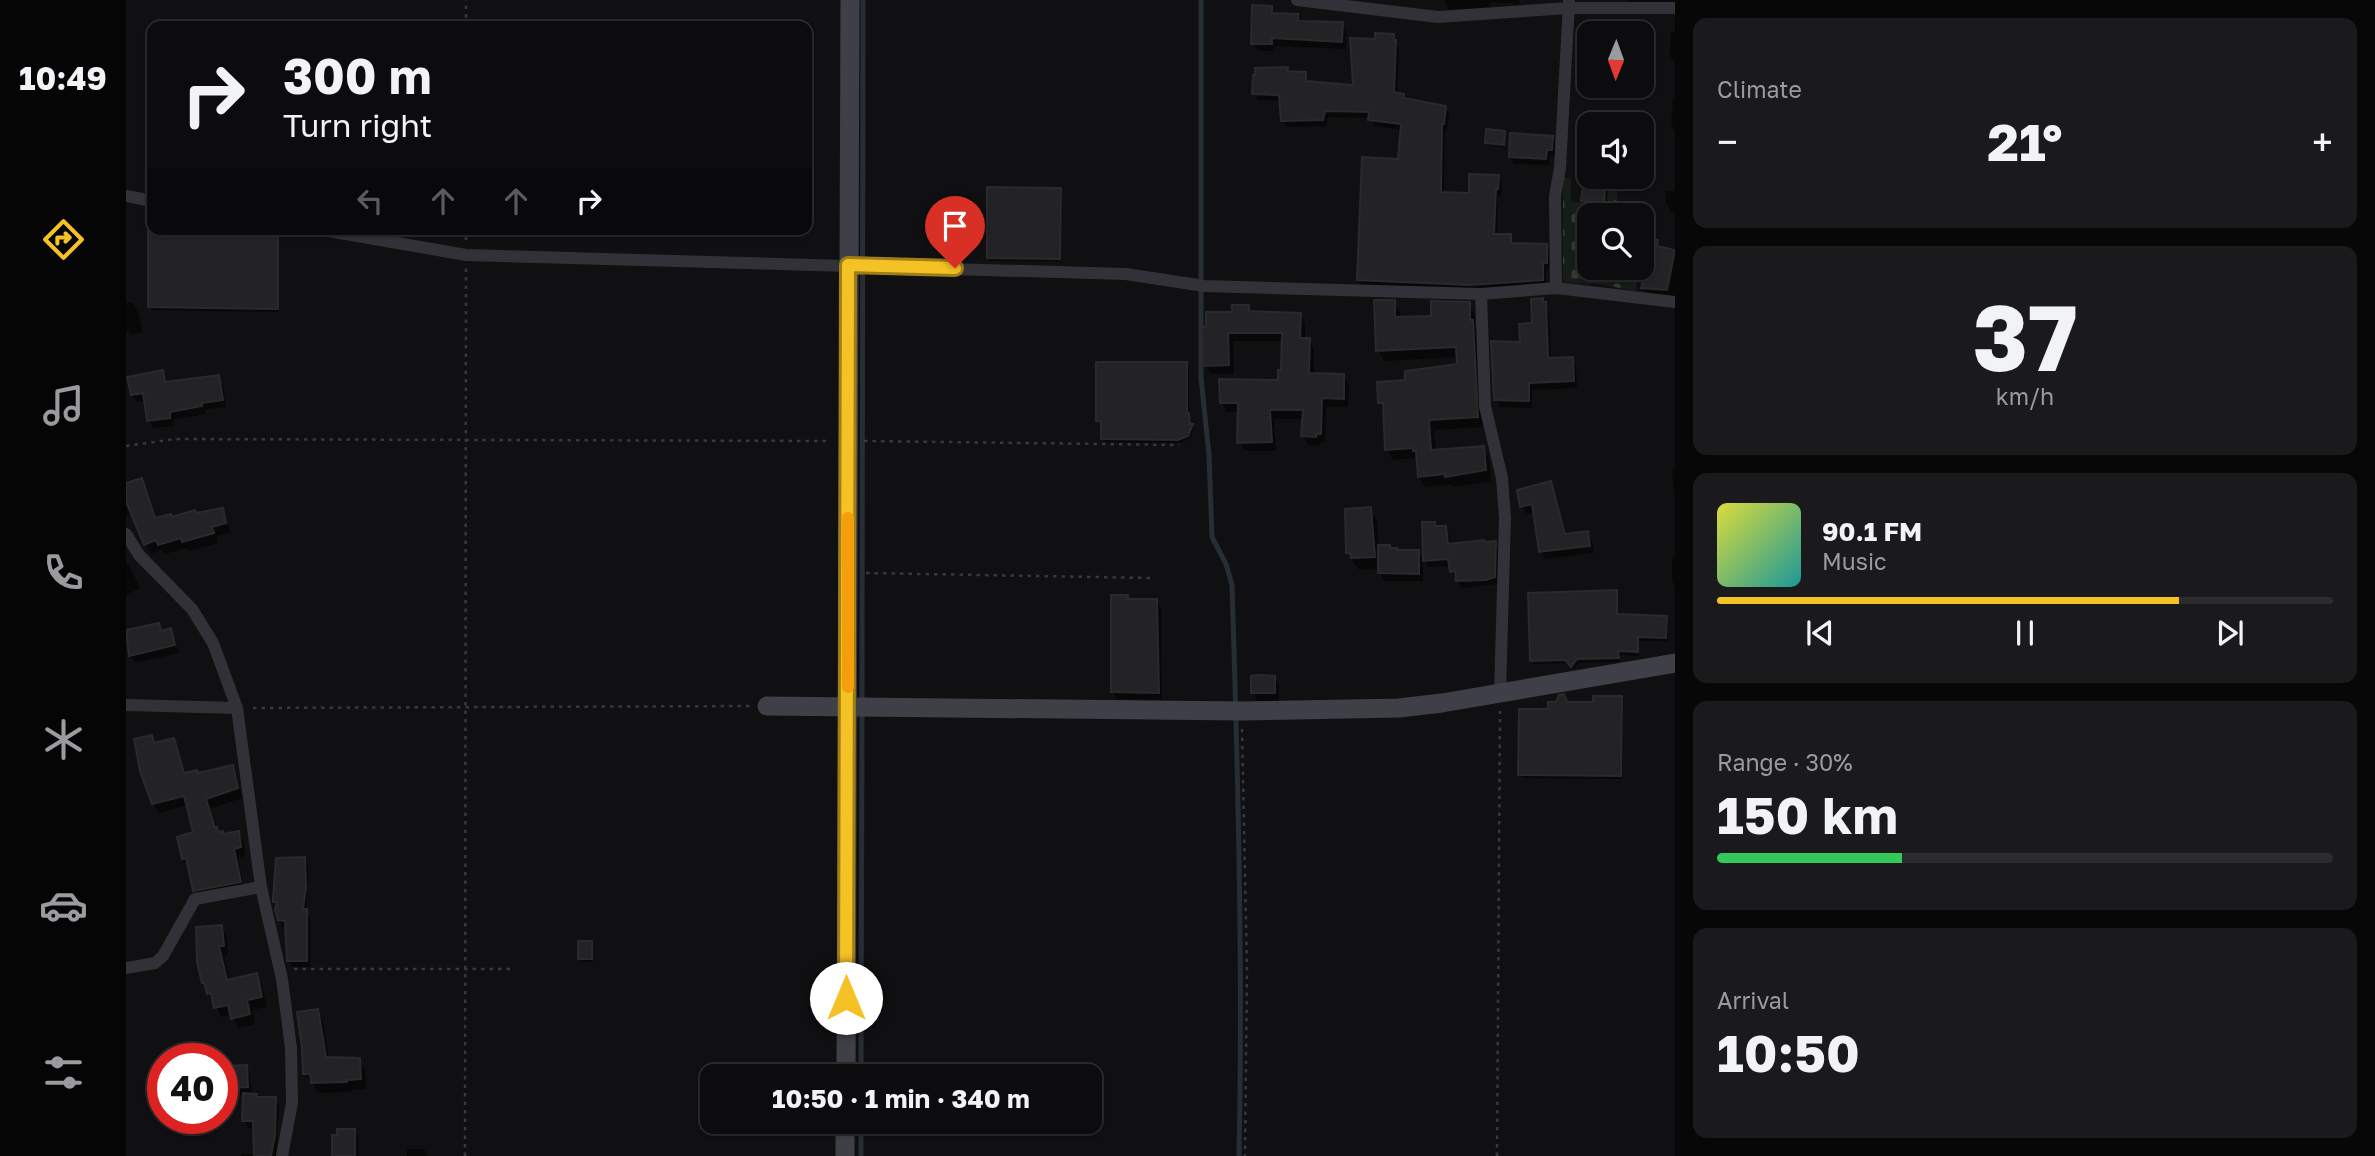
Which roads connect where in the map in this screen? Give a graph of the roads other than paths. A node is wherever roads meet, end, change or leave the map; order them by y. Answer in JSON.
{"nodes":[{"id":1,"x":850,"y":0,"type":"edge"},
{"id":2,"x":1297,"y":0,"type":"edge"},
{"id":3,"x":1569,"y":4,"type":"edge"},
{"id":4,"x":1675,"y":8,"type":"edge"},
{"id":5,"x":126,"y":196,"type":"edge"},
{"id":6,"x":147,"y":200,"type":"edge"},
{"id":7,"x":350,"y":235,"type":"edge"},
{"id":8,"x":848,"y":265,"type":"junction"},
{"id":9,"x":1556,"y":288,"type":"junction"},
{"id":10,"x":1481,"y":294,"type":"junction"},
{"id":11,"x":1675,"y":302,"type":"edge"},
{"id":12,"x":126,"y":534,"type":"edge"},
{"id":13,"x":1675,"y":663,"type":"edge"},
{"id":14,"x":1500,"y":693,"type":"junction"},
{"id":15,"x":126,"y":705,"type":"edge"},
{"id":16,"x":767,"y":706,"type":"road end"},
{"id":17,"x":237,"y":708,"type":"junction"},
{"id":18,"x":848,"y":709,"type":"junction"},
{"id":19,"x":261,"y":887,"type":"junction"},
{"id":20,"x":126,"y":968,"type":"edge"},
{"id":21,"x":846,"y":1064,"type":"edge"},
{"id":22,"x":845,"y":1134,"type":"edge"},
{"id":23,"x":282,"y":1156,"type":"edge"},
{"id":24,"x":845,"y":1156,"type":"edge"}],
"edges":[{"from":1,"to":8,"type":"street"},
{"from":2,"to":3,"type":"street"},
{"from":3,"to":4,"type":"street"},
{"from":3,"to":9,"type":"street"},
{"from":5,"to":6,"type":"street"},
{"from":7,"to":8,"type":"street"},
{"from":8,"to":10,"type":"street"},
{"from":8,"to":18,"type":"street"},
{"from":9,"to":10,"type":"street"},
{"from":9,"to":11,"type":"street"},
{"from":10,"to":14,"type":"street"},
{"from":12,"to":17,"type":"street"},
{"from":13,"to":14,"type":"street"},
{"from":14,"to":18,"type":"street"},
{"from":15,"to":17,"type":"street"},
{"from":16,"to":18,"type":"street"},
{"from":17,"to":19,"type":"street"},
{"from":18,"to":21,"type":"street"},
{"from":19,"to":20,"type":"street"},
{"from":19,"to":23,"type":"street"},
{"from":22,"to":24,"type":"street"}]}
